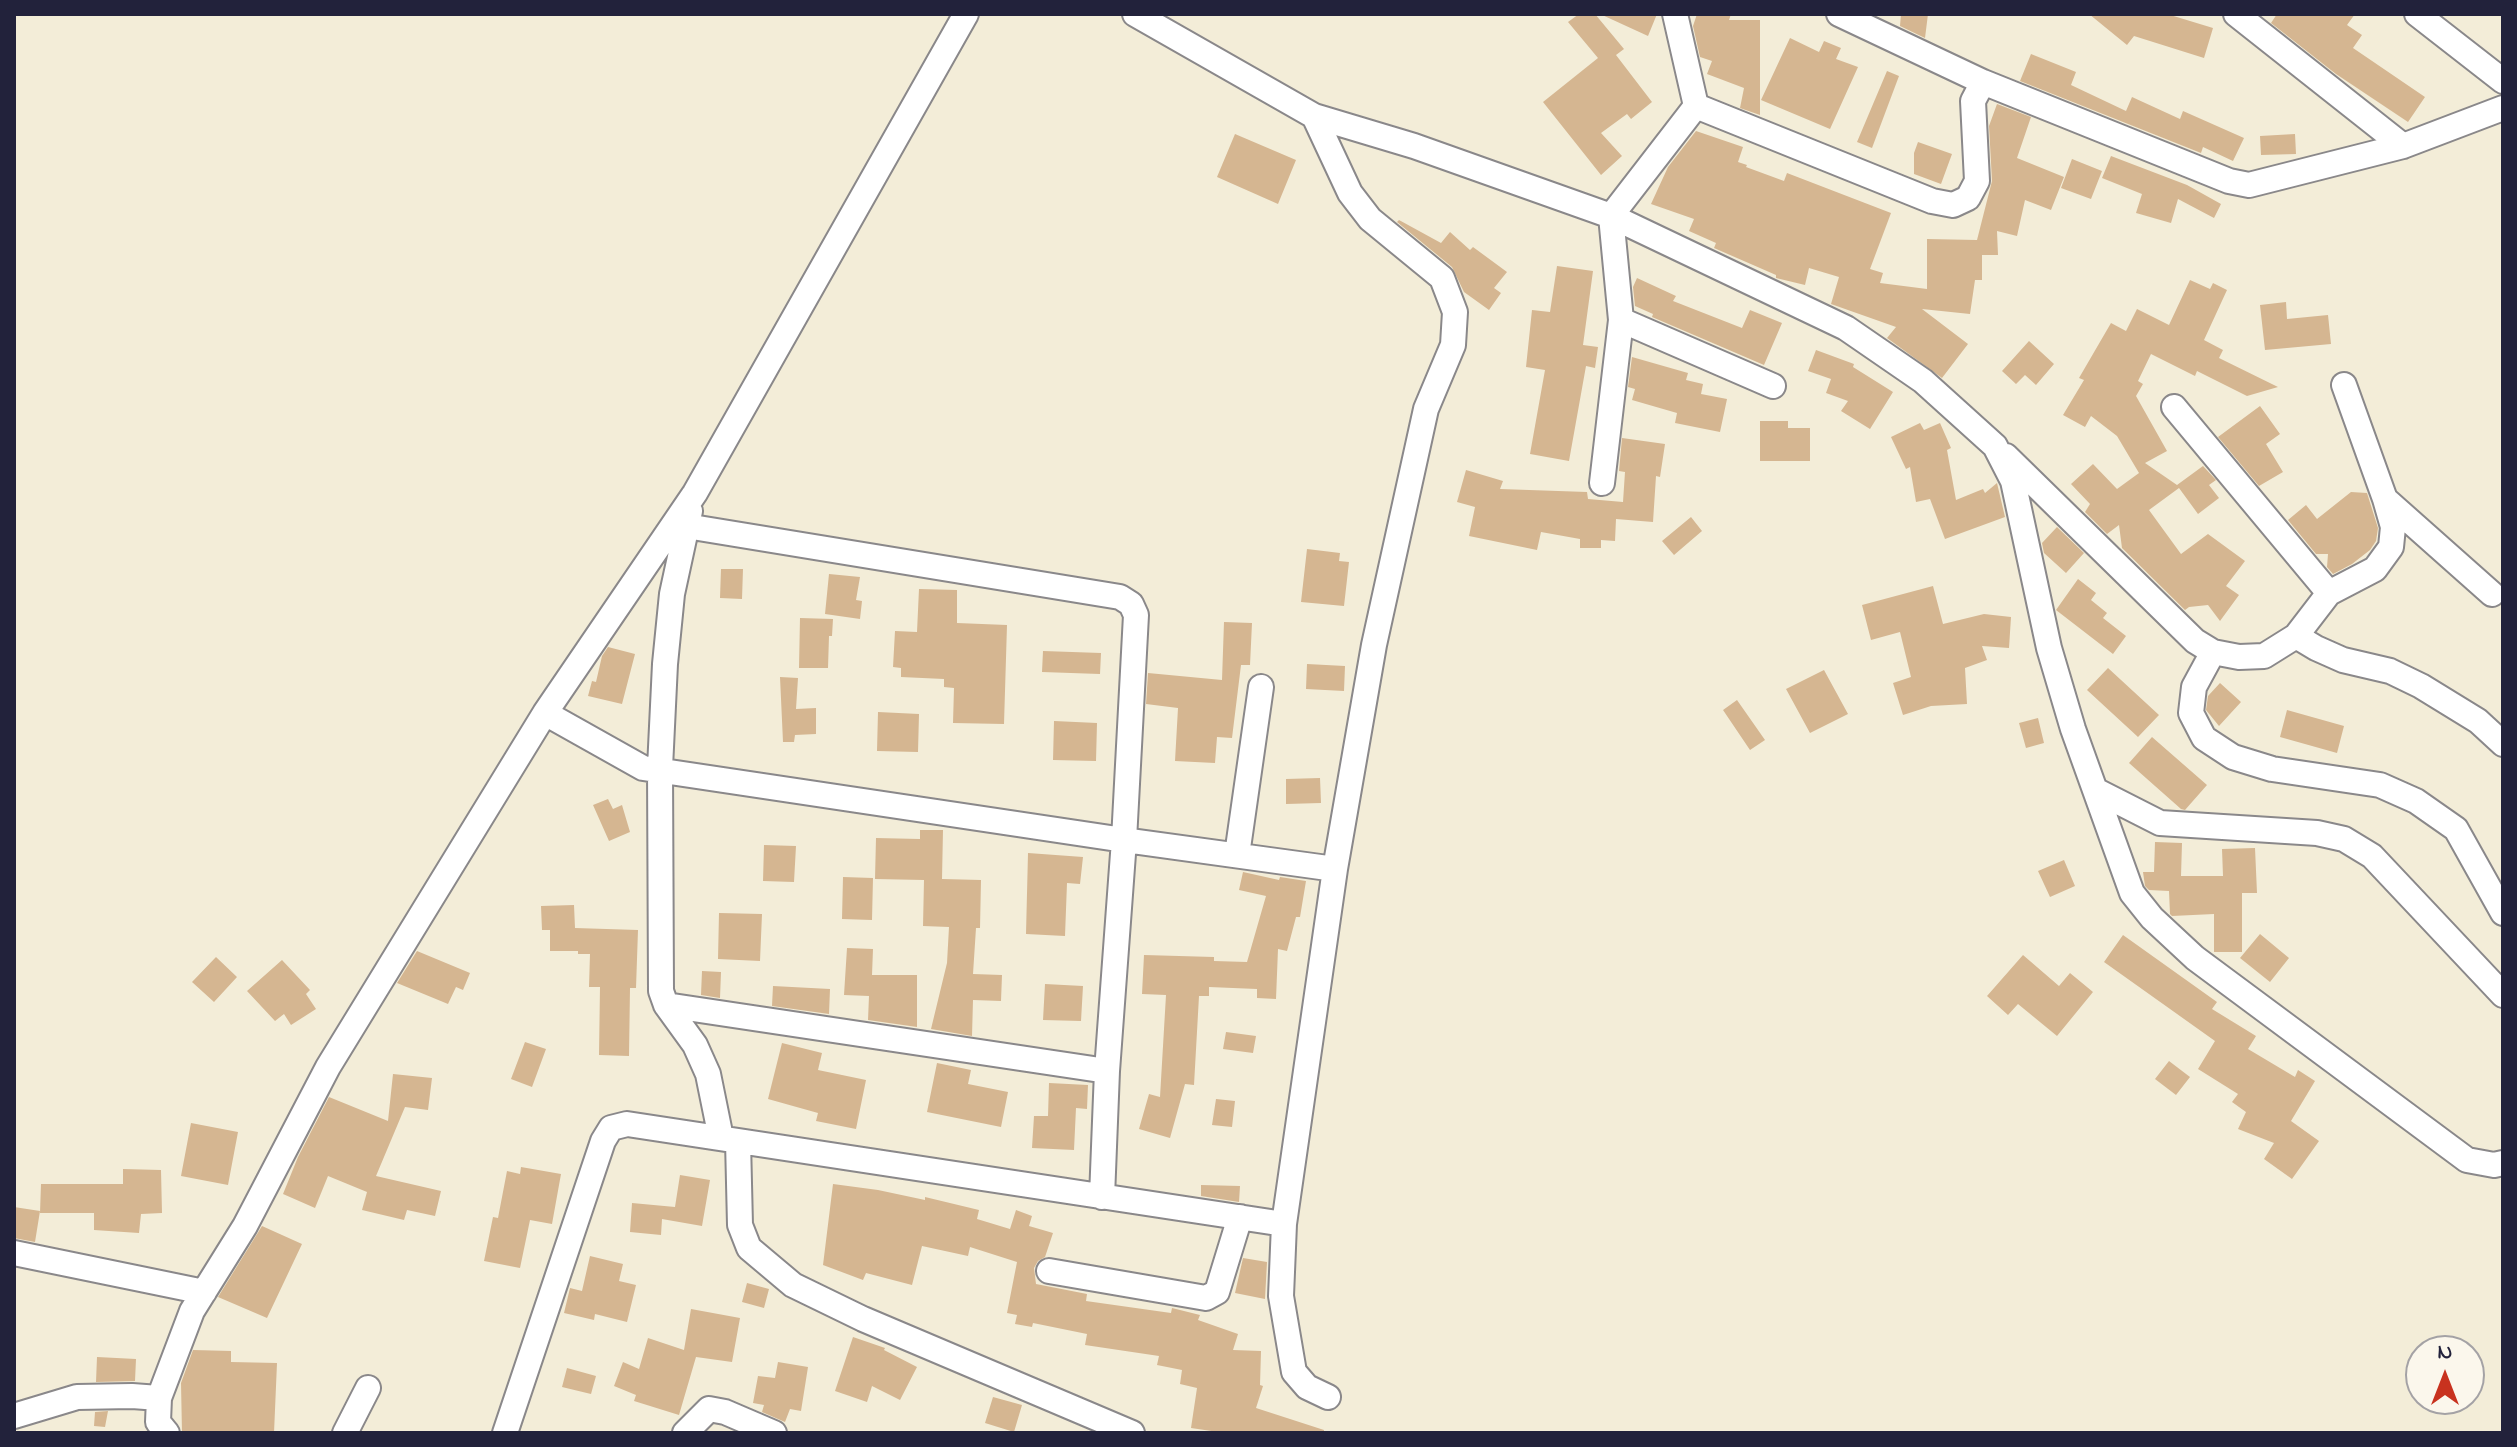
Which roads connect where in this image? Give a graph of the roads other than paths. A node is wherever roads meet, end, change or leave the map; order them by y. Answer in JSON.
{"nodes":[{"id":1,"x":966,"y":14,"type":"edge"},
{"id":2,"x":1135,"y":14,"type":"edge"},
{"id":3,"x":1675,"y":14,"type":"edge"},
{"id":4,"x":1839,"y":14,"type":"edge"},
{"id":5,"x":2236,"y":14,"type":"edge"},
{"id":6,"x":2417,"y":14,"type":"edge"},
{"id":7,"x":2503,"y":81,"type":"edge"},
{"id":8,"x":1983,"y":82,"type":"junction"},
{"id":9,"x":1696,"y":106,"type":"junction"},
{"id":10,"x":2503,"y":108,"type":"edge"},
{"id":11,"x":1314,"y":116,"type":"junction"},
{"id":12,"x":2403,"y":146,"type":"junction"},
{"id":13,"x":1611,"y":216,"type":"junction"},
{"id":14,"x":1621,"y":320,"type":"junction"},
{"id":15,"x":2344,"y":385,"type":"dead end"},
{"id":16,"x":1773,"y":386,"type":"dead end"},
{"id":17,"x":2174,"y":407,"type":"dead end"},
{"id":18,"x":1995,"y":446,"type":"junction"},
{"id":19,"x":1602,"y":483,"type":"dead end"},
{"id":20,"x":695,"y":493,"type":"junction"},
{"id":21,"x":2385,"y":499,"type":"junction"},
{"id":22,"x":686,"y":526,"type":"junction"},
{"id":23,"x":2329,"y":593,"type":"junction"},
{"id":24,"x":2492,"y":594,"type":"dead end"},
{"id":25,"x":2296,"y":636,"type":"junction"},
{"id":26,"x":2213,"y":652,"type":"junction"},
{"id":27,"x":1261,"y":687,"type":"dead end"},
{"id":28,"x":545,"y":713,"type":"junction"},
{"id":29,"x":2503,"y":744,"type":"edge"},
{"id":30,"x":660,"y":768,"type":"junction"},
{"id":31,"x":2097,"y":791,"type":"junction"},
{"id":32,"x":1124,"y":840,"type":"junction"},
{"id":33,"x":1237,"y":855,"type":"junction"},
{"id":34,"x":1335,"y":869,"type":"junction"},
{"id":35,"x":2503,"y":913,"type":"edge"},
{"id":36,"x":2503,"y":995,"type":"edge"},
{"id":37,"x":666,"y":1005,"type":"junction"},
{"id":38,"x":1107,"y":1071,"type":"junction"},
{"id":39,"x":730,"y":1140,"type":"junction"},
{"id":40,"x":2503,"y":1163,"type":"edge"},
{"id":41,"x":1102,"y":1197,"type":"junction"},
{"id":42,"x":1240,"y":1217,"type":"junction"},
{"id":43,"x":1284,"y":1224,"type":"junction"},
{"id":44,"x":14,"y":1253,"type":"edge"},
{"id":45,"x":1049,"y":1271,"type":"dead end"},
{"id":46,"x":204,"y":1292,"type":"junction"},
{"id":47,"x":368,"y":1388,"type":"dead end"},
{"id":48,"x":1328,"y":1397,"type":"dead end"},
{"id":49,"x":159,"y":1398,"type":"junction"},
{"id":50,"x":14,"y":1416,"type":"edge"},
{"id":51,"x":167,"y":1433,"type":"edge"},
{"id":52,"x":345,"y":1433,"type":"edge"},
{"id":53,"x":505,"y":1433,"type":"edge"},
{"id":54,"x":685,"y":1433,"type":"edge"},
{"id":55,"x":774,"y":1433,"type":"edge"},
{"id":56,"x":1132,"y":1433,"type":"edge"}],
"edges":[{"from":1,"to":20,"type":"street"},
{"from":2,"to":11,"type":"street"},
{"from":3,"to":9,"type":"street"},
{"from":4,"to":8,"type":"street"},
{"from":5,"to":12,"type":"street"},
{"from":6,"to":7,"type":"street"},
{"from":8,"to":9,"type":"street"},
{"from":8,"to":12,"type":"street"},
{"from":9,"to":13,"type":"street"},
{"from":10,"to":12,"type":"street"},
{"from":11,"to":13,"type":"street"},
{"from":11,"to":34,"type":"street"},
{"from":13,"to":14,"type":"street"},
{"from":13,"to":18,"type":"street"},
{"from":14,"to":16,"type":"street"},
{"from":14,"to":19,"type":"street"},
{"from":15,"to":21,"type":"street"},
{"from":17,"to":23,"type":"street"},
{"from":18,"to":26,"type":"street"},
{"from":18,"to":31,"type":"street"},
{"from":20,"to":22,"type":"street"},
{"from":20,"to":28,"type":"street"},
{"from":21,"to":23,"type":"street"},
{"from":21,"to":24,"type":"street"},
{"from":22,"to":30,"type":"street"},
{"from":22,"to":32,"type":"street"},
{"from":23,"to":25,"type":"street"},
{"from":25,"to":26,"type":"street"},
{"from":25,"to":29,"type":"street"},
{"from":26,"to":35,"type":"street"},
{"from":27,"to":33,"type":"street"},
{"from":28,"to":30,"type":"street"},
{"from":28,"to":46,"type":"street"},
{"from":30,"to":32,"type":"street"},
{"from":30,"to":37,"type":"street"},
{"from":31,"to":36,"type":"street"},
{"from":31,"to":40,"type":"street"},
{"from":32,"to":33,"type":"street"},
{"from":32,"to":38,"type":"street"},
{"from":33,"to":34,"type":"street"},
{"from":34,"to":43,"type":"street"},
{"from":37,"to":38,"type":"street"},
{"from":37,"to":39,"type":"street"},
{"from":38,"to":41,"type":"street"},
{"from":39,"to":41,"type":"street"},
{"from":39,"to":53,"type":"street"},
{"from":39,"to":56,"type":"street"},
{"from":41,"to":42,"type":"street"},
{"from":42,"to":43,"type":"street"},
{"from":42,"to":45,"type":"street"},
{"from":43,"to":48,"type":"street"},
{"from":44,"to":46,"type":"street"},
{"from":46,"to":49,"type":"street"},
{"from":47,"to":52,"type":"street"},
{"from":49,"to":50,"type":"street"},
{"from":49,"to":51,"type":"street"},
{"from":54,"to":55,"type":"street"}]}
